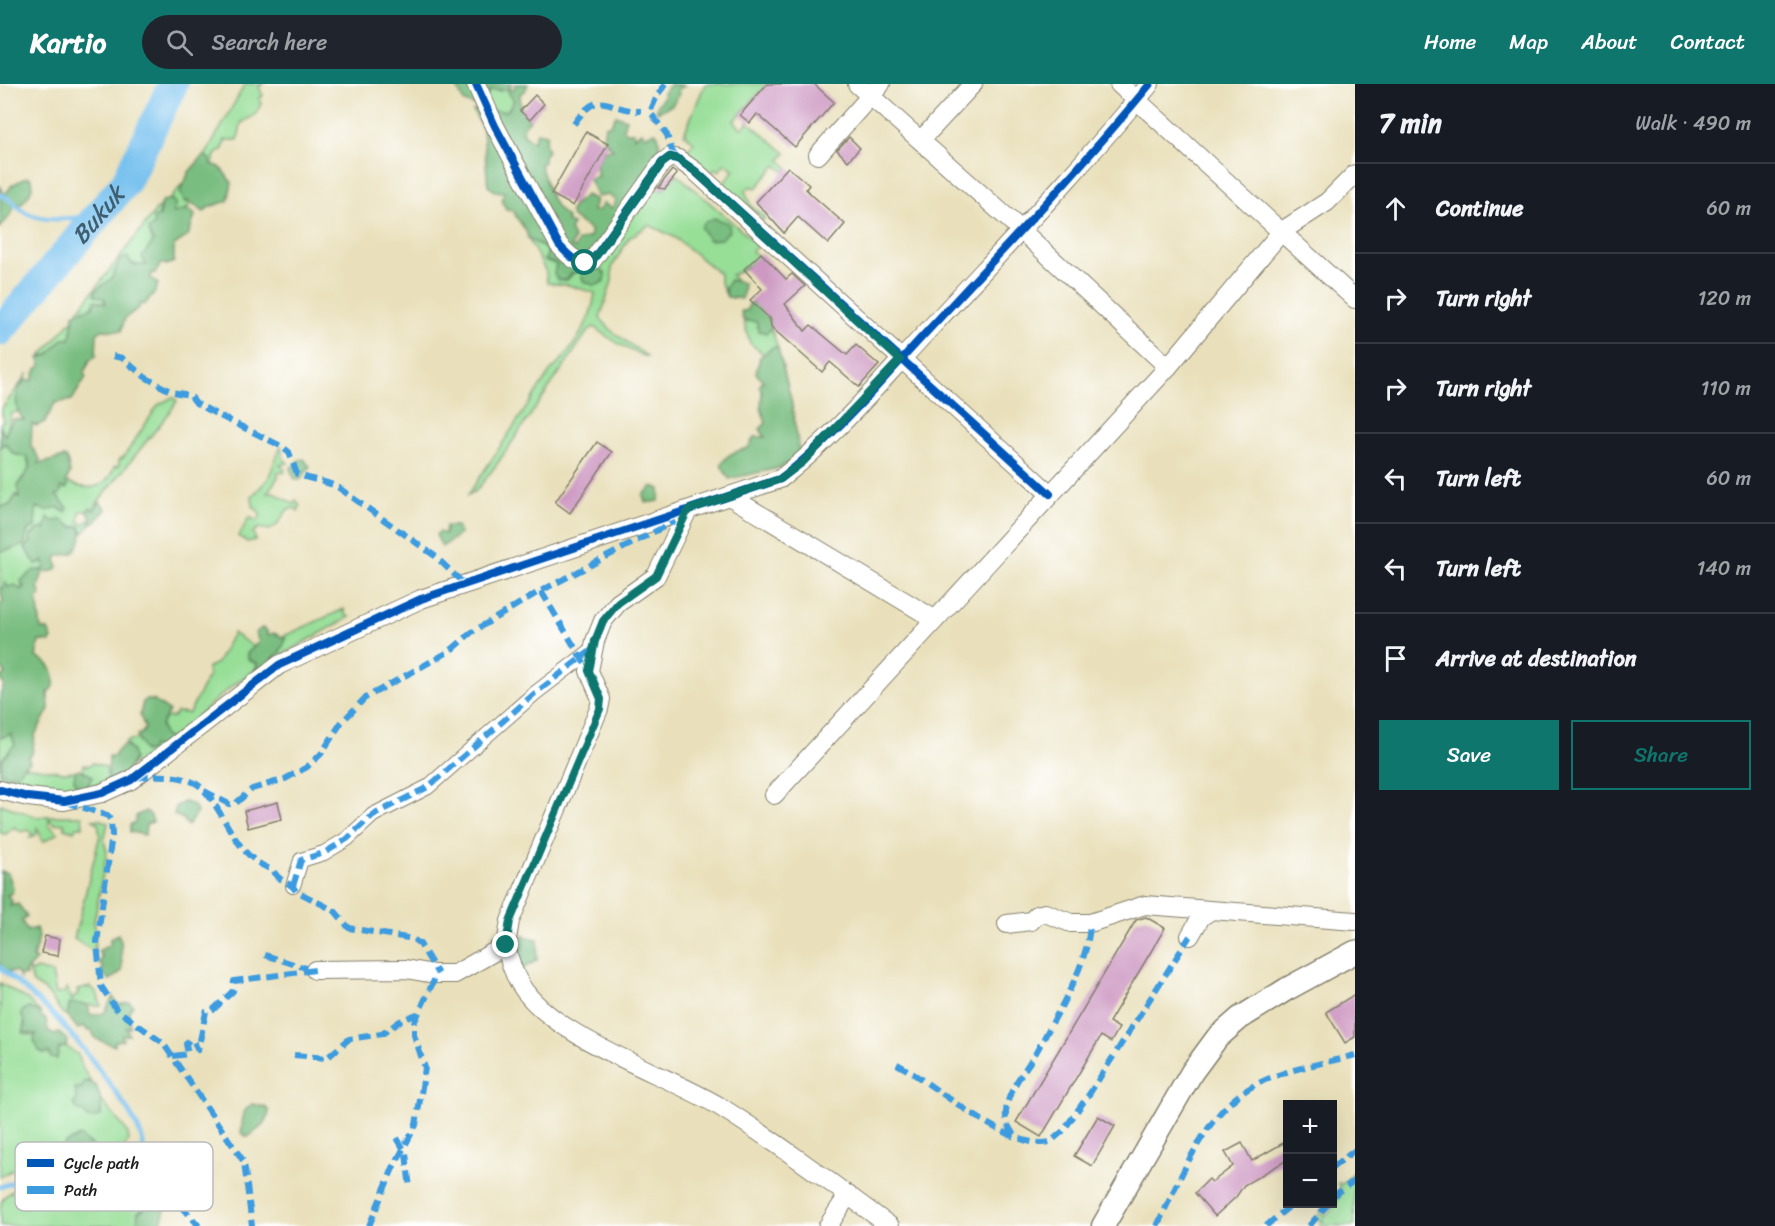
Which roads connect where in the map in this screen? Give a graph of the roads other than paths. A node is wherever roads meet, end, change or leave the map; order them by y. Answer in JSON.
{"nodes":[{"id":1,"x":476,"y":84,"type":"edge"},
{"id":2,"x":973,"y":84,"type":"edge"},
{"id":3,"x":1119,"y":84,"type":"edge"},
{"id":4,"x":1150,"y":84,"type":"edge"},
{"id":5,"x":869,"y":88,"type":"edge"},
{"id":6,"x":1136,"y":101,"type":"junction"},
{"id":7,"x":921,"y":140,"type":"junction"},
{"id":8,"x":818,"y":155,"type":"dead end"},
{"id":9,"x":1355,"y":174,"type":"edge"},
{"id":10,"x":1021,"y":230,"type":"junction"},
{"id":11,"x":1282,"y":231,"type":"junction"},
{"id":12,"x":1355,"y":299,"type":"edge"},
{"id":13,"x":900,"y":360,"type":"junction"},
{"id":14,"x":1168,"y":367,"type":"junction"},
{"id":15,"x":1050,"y":494,"type":"junction"},
{"id":16,"x":729,"y":496,"type":"junction"},
{"id":17,"x":688,"y":510,"type":"junction"},
{"id":18,"x":934,"y":619,"type":"junction"},
{"id":19,"x":593,"y":649,"type":"junction"},
{"id":20,"x":0,"y":790,"type":"edge"},
{"id":21,"x":774,"y":795,"type":"dead end"},
{"id":22,"x":293,"y":886,"type":"dead end"},
{"id":23,"x":1210,"y":911,"type":"junction"},
{"id":24,"x":1355,"y":921,"type":"edge"},
{"id":25,"x":1006,"y":924,"type":"dead end"},
{"id":26,"x":1190,"y":936,"type":"dead end"},
{"id":27,"x":506,"y":945,"type":"junction"},
{"id":28,"x":1355,"y":952,"type":"edge"},
{"id":29,"x":315,"y":970,"type":"dead end"},
{"id":30,"x":848,"y":1195,"type":"junction"},
{"id":31,"x":828,"y":1226,"type":"edge"},
{"id":32,"x":890,"y":1226,"type":"edge"},
{"id":33,"x":1103,"y":1226,"type":"edge"}],
"edges":[{"from":1,"to":13,"type":"street"},
{"from":2,"to":7,"type":"street"},
{"from":3,"to":6,"type":"street"},
{"from":4,"to":6,"type":"street"},
{"from":5,"to":7,"type":"street"},
{"from":5,"to":8,"type":"street"},
{"from":6,"to":10,"type":"street"},
{"from":6,"to":11,"type":"street"},
{"from":7,"to":10,"type":"street"},
{"from":9,"to":11,"type":"street"},
{"from":10,"to":13,"type":"street"},
{"from":10,"to":14,"type":"street"},
{"from":11,"to":12,"type":"street"},
{"from":11,"to":14,"type":"street"},
{"from":13,"to":15,"type":"street"},
{"from":13,"to":16,"type":"street"},
{"from":14,"to":15,"type":"street"},
{"from":15,"to":18,"type":"street"},
{"from":16,"to":17,"type":"street"},
{"from":16,"to":18,"type":"street"},
{"from":17,"to":19,"type":"street"},
{"from":17,"to":20,"type":"street"},
{"from":18,"to":21,"type":"street"},
{"from":19,"to":22,"type":"street"},
{"from":19,"to":27,"type":"street"},
{"from":23,"to":24,"type":"street"},
{"from":23,"to":25,"type":"street"},
{"from":23,"to":26,"type":"street"},
{"from":27,"to":29,"type":"street"},
{"from":27,"to":30,"type":"street"},
{"from":28,"to":33,"type":"street"},
{"from":30,"to":31,"type":"street"},
{"from":30,"to":32,"type":"street"}]}
